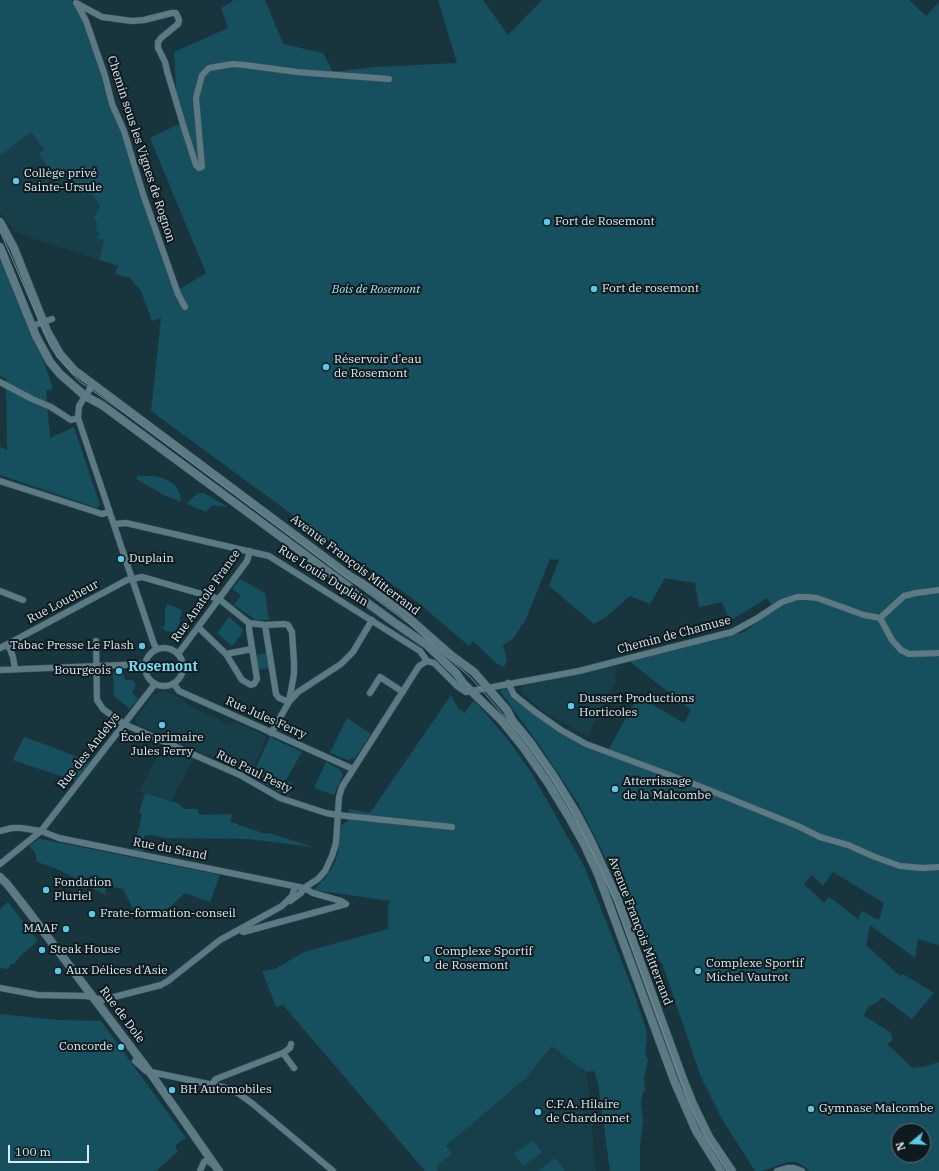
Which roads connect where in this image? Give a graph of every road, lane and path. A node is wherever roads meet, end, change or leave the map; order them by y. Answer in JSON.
{"nodes":[{"id":1,"x":75,"y":1,"type":"edge"},
{"id":2,"x":389,"y":79,"type":"dead end"},
{"id":3,"x":0,"y":222,"type":"edge"},
{"id":4,"x":0,"y":247,"type":"edge"},
{"id":5,"x":185,"y":306,"type":"dead end"},
{"id":6,"x":52,"y":319,"type":"dead end"},
{"id":7,"x":43,"y":321,"type":"junction"},
{"id":8,"x":32,"y":326,"type":"junction"},
{"id":9,"x":0,"y":382,"type":"edge"},
{"id":10,"x":93,"y":384,"type":"junction"},
{"id":11,"x":85,"y":396,"type":"junction"},
{"id":12,"x":78,"y":418,"type":"junction"},
{"id":13,"x":0,"y":481,"type":"edge"},
{"id":14,"x":110,"y":512,"type":"junction"},
{"id":15,"x":114,"y":524,"type":"junction"},
{"id":16,"x":250,"y":551,"type":"junction"},
{"id":17,"x":132,"y":578,"type":"junction"},
{"id":18,"x":939,"y":590,"type":"edge"},
{"id":19,"x":0,"y":591,"type":"edge"},
{"id":20,"x":220,"y":599,"type":"junction"},
{"id":21,"x":23,"y":600,"type":"dead end"},
{"id":22,"x":880,"y":618,"type":"junction"},
{"id":23,"x":372,"y":620,"type":"junction"},
{"id":24,"x":249,"y":623,"type":"junction"},
{"id":25,"x":265,"y":625,"type":"junction"},
{"id":26,"x":198,"y":627,"type":"junction"},
{"id":27,"x":96,"y":642,"type":"dead end"},
{"id":28,"x":3,"y":646,"type":"edge"},
{"id":29,"x":157,"y":649,"type":"junction"},
{"id":30,"x":252,"y":649,"type":"junction"},
{"id":31,"x":939,"y":653,"type":"edge"},
{"id":32,"x":178,"y":654,"type":"junction"},
{"id":33,"x":226,"y":654,"type":"junction"},
{"id":34,"x":427,"y":661,"type":"junction"},
{"id":35,"x":146,"y":664,"type":"junction"},
{"id":36,"x":96,"y":666,"type":"junction"},
{"id":37,"x":15,"y":668,"type":"junction"},
{"id":38,"x":0,"y":670,"type":"edge"},
{"id":39,"x":508,"y":683,"type":"junction"},
{"id":40,"x":155,"y":684,"type":"junction"},
{"id":41,"x":174,"y":684,"type":"junction"},
{"id":42,"x":488,"y":688,"type":"junction"},
{"id":43,"x":403,"y":692,"type":"junction"},
{"id":44,"x":473,"y":692,"type":"junction"},
{"id":45,"x":370,"y":693,"type":"dead end"},
{"id":46,"x":289,"y":702,"type":"junction"},
{"id":47,"x":124,"y":724,"type":"junction"},
{"id":48,"x":272,"y":733,"type":"junction"},
{"id":49,"x":353,"y":769,"type":"junction"},
{"id":50,"x":337,"y":815,"type":"junction"},
{"id":51,"x":452,"y":827,"type":"dead end"},
{"id":52,"x":0,"y":831,"type":"edge"},
{"id":53,"x":41,"y":831,"type":"junction"},
{"id":54,"x":0,"y":864,"type":"edge"},
{"id":55,"x":939,"y":867,"type":"edge"},
{"id":56,"x":0,"y":877,"type":"edge"},
{"id":57,"x":0,"y":882,"type":"edge"},
{"id":58,"x":295,"y":887,"type":"junction"},
{"id":59,"x":304,"y":888,"type":"junction"},
{"id":60,"x":282,"y":906,"type":"junction"},
{"id":61,"x":240,"y":929,"type":"junction"},
{"id":62,"x":0,"y":988,"type":"edge"},
{"id":63,"x":90,"y":997,"type":"junction"},
{"id":64,"x":291,"y":1044,"type":"dead end"},
{"id":65,"x":283,"y":1053,"type":"junction"},
{"id":66,"x":135,"y":1061,"type":"junction"},
{"id":67,"x":294,"y":1068,"type":"dead end"},
{"id":68,"x":149,"y":1071,"type":"junction"},
{"id":69,"x":211,"y":1085,"type":"junction"},
{"id":70,"x":206,"y":1160,"type":"junction"},
{"id":71,"x":200,"y":1171,"type":"edge"},
{"id":72,"x":216,"y":1171,"type":"edge"},
{"id":73,"x":333,"y":1171,"type":"edge"},
{"id":74,"x":721,"y":1171,"type":"edge"},
{"id":75,"x":732,"y":1171,"type":"edge"},
{"id":76,"x":777,"y":1171,"type":"edge"},
{"id":77,"x":802,"y":1171,"type":"edge"}],
"edges":[{"from":1,"to":2,"type":"street"},
{"from":1,"to":5,"type":"street","name":"Chemin sous les Vignes de Rognon"},
{"from":3,"to":7,"type":"main road","name":"Avenue François Mitterrand"},
{"from":4,"to":8,"type":"main road","name":"Avenue François Mitterrand"},
{"from":6,"to":7,"type":"street"},
{"from":7,"to":8,"type":"street"},
{"from":7,"to":10,"type":"main road","name":"Avenue François Mitterrand"},
{"from":8,"to":11,"type":"main road","name":"Avenue François Mitterrand"},
{"from":9,"to":12,"type":"street"},
{"from":10,"to":11,"type":"street"},
{"from":10,"to":42,"type":"main road","name":"Avenue François Mitterrand"},
{"from":11,"to":12,"type":"street"},
{"from":11,"to":44,"type":"main road","name":"Avenue François Mitterrand"},
{"from":12,"to":14,"type":"street"},
{"from":13,"to":14,"type":"street"},
{"from":14,"to":15,"type":"street"},
{"from":15,"to":16,"type":"street","name":"Rue Louis Duplain"},
{"from":15,"to":17,"type":"street"},
{"from":16,"to":20,"type":"street","name":"Rue Anatole France"},
{"from":16,"to":23,"type":"street","name":"Rue Louis Duplain"},
{"from":17,"to":20,"type":"street"},
{"from":17,"to":28,"type":"street","name":"Rue Loucheur"},
{"from":17,"to":29,"type":"street"},
{"from":18,"to":22,"type":"street"},
{"from":19,"to":21,"type":"street"},
{"from":20,"to":24,"type":"street"},
{"from":20,"to":26,"type":"street","name":"Rue Anatole France"},
{"from":22,"to":31,"type":"street"},
{"from":22,"to":39,"type":"street","name":"Chemin de Chamuse"},
{"from":23,"to":34,"type":"street","name":"Rue Louis Duplain"},
{"from":23,"to":46,"type":"street"},
{"from":24,"to":25,"type":"street"},
{"from":24,"to":30,"type":"street"},
{"from":25,"to":46,"type":"street"},
{"from":25,"to":46,"type":"street"},
{"from":26,"to":32,"type":"street","name":"Rue Anatole France"},
{"from":26,"to":33,"type":"street"},
{"from":27,"to":36,"type":"street","name":"Rue Paul Pesty"},
{"from":28,"to":37,"type":"street"},
{"from":29,"to":32,"type":"street"},
{"from":29,"to":35,"type":"street"},
{"from":30,"to":33,"type":"street"},
{"from":30,"to":33,"type":"street"},
{"from":32,"to":41,"type":"street"},
{"from":34,"to":43,"type":"street"},
{"from":34,"to":44,"type":"street","name":"Rue Louis Duplain"},
{"from":35,"to":36,"type":"street"},
{"from":35,"to":40,"type":"street"},
{"from":36,"to":37,"type":"street"},
{"from":36,"to":47,"type":"street","name":"Rue Paul Pesty"},
{"from":37,"to":38,"type":"street"},
{"from":39,"to":42,"type":"street","name":"Chemin de Chamuse"},
{"from":39,"to":55,"type":"street"},
{"from":40,"to":41,"type":"street"},
{"from":40,"to":47,"type":"street","name":"Rue des Andelys"},
{"from":41,"to":48,"type":"street","name":"Rue Jules Ferry"},
{"from":42,"to":44,"type":"street","name":"Chemin de Chamuse"},
{"from":42,"to":75,"type":"main road","name":"Avenue François Mitterrand"},
{"from":43,"to":45,"type":"street"},
{"from":43,"to":49,"type":"street"},
{"from":44,"to":74,"type":"main road","name":"Avenue François Mitterrand"},
{"from":46,"to":48,"type":"street"},
{"from":47,"to":50,"type":"street","name":"Rue Paul Pesty"},
{"from":47,"to":53,"type":"street","name":"Rue des Andelys"},
{"from":48,"to":49,"type":"street","name":"Rue Jules Ferry"},
{"from":49,"to":50,"type":"street"},
{"from":50,"to":51,"type":"street","name":"Rue Paul Pesty"},
{"from":50,"to":59,"type":"street"},
{"from":52,"to":53,"type":"street","name":"Rue du Stand"},
{"from":53,"to":54,"type":"street","name":"Rue des Andelys"},
{"from":53,"to":58,"type":"street","name":"Rue du Stand"},
{"from":56,"to":63,"type":"main road","name":"Rue de Dole"},
{"from":57,"to":63,"type":"main road","name":"Rue de Dole"},
{"from":58,"to":59,"type":"street","name":"Rue du Stand"},
{"from":58,"to":60,"type":"street"},
{"from":59,"to":60,"type":"street"},
{"from":59,"to":61,"type":"street","name":"Rue du Stand"},
{"from":60,"to":61,"type":"street"},
{"from":61,"to":63,"type":"street"},
{"from":62,"to":63,"type":"street"},
{"from":63,"to":66,"type":"main road","name":"Rue de Dole"},
{"from":63,"to":68,"type":"main road","name":"Rue de Dole"},
{"from":64,"to":65,"type":"street"},
{"from":65,"to":67,"type":"street"},
{"from":65,"to":69,"type":"street"},
{"from":66,"to":68,"type":"street"},
{"from":66,"to":70,"type":"main road","name":"Rue de Dole"},
{"from":68,"to":69,"type":"street"},
{"from":68,"to":72,"type":"main road","name":"Rue de Dole"},
{"from":69,"to":73,"type":"street"},
{"from":70,"to":71,"type":"street"},
{"from":70,"to":72,"type":"main road","name":"Rue de Dole"},
{"from":76,"to":77,"type":"street"}]}
